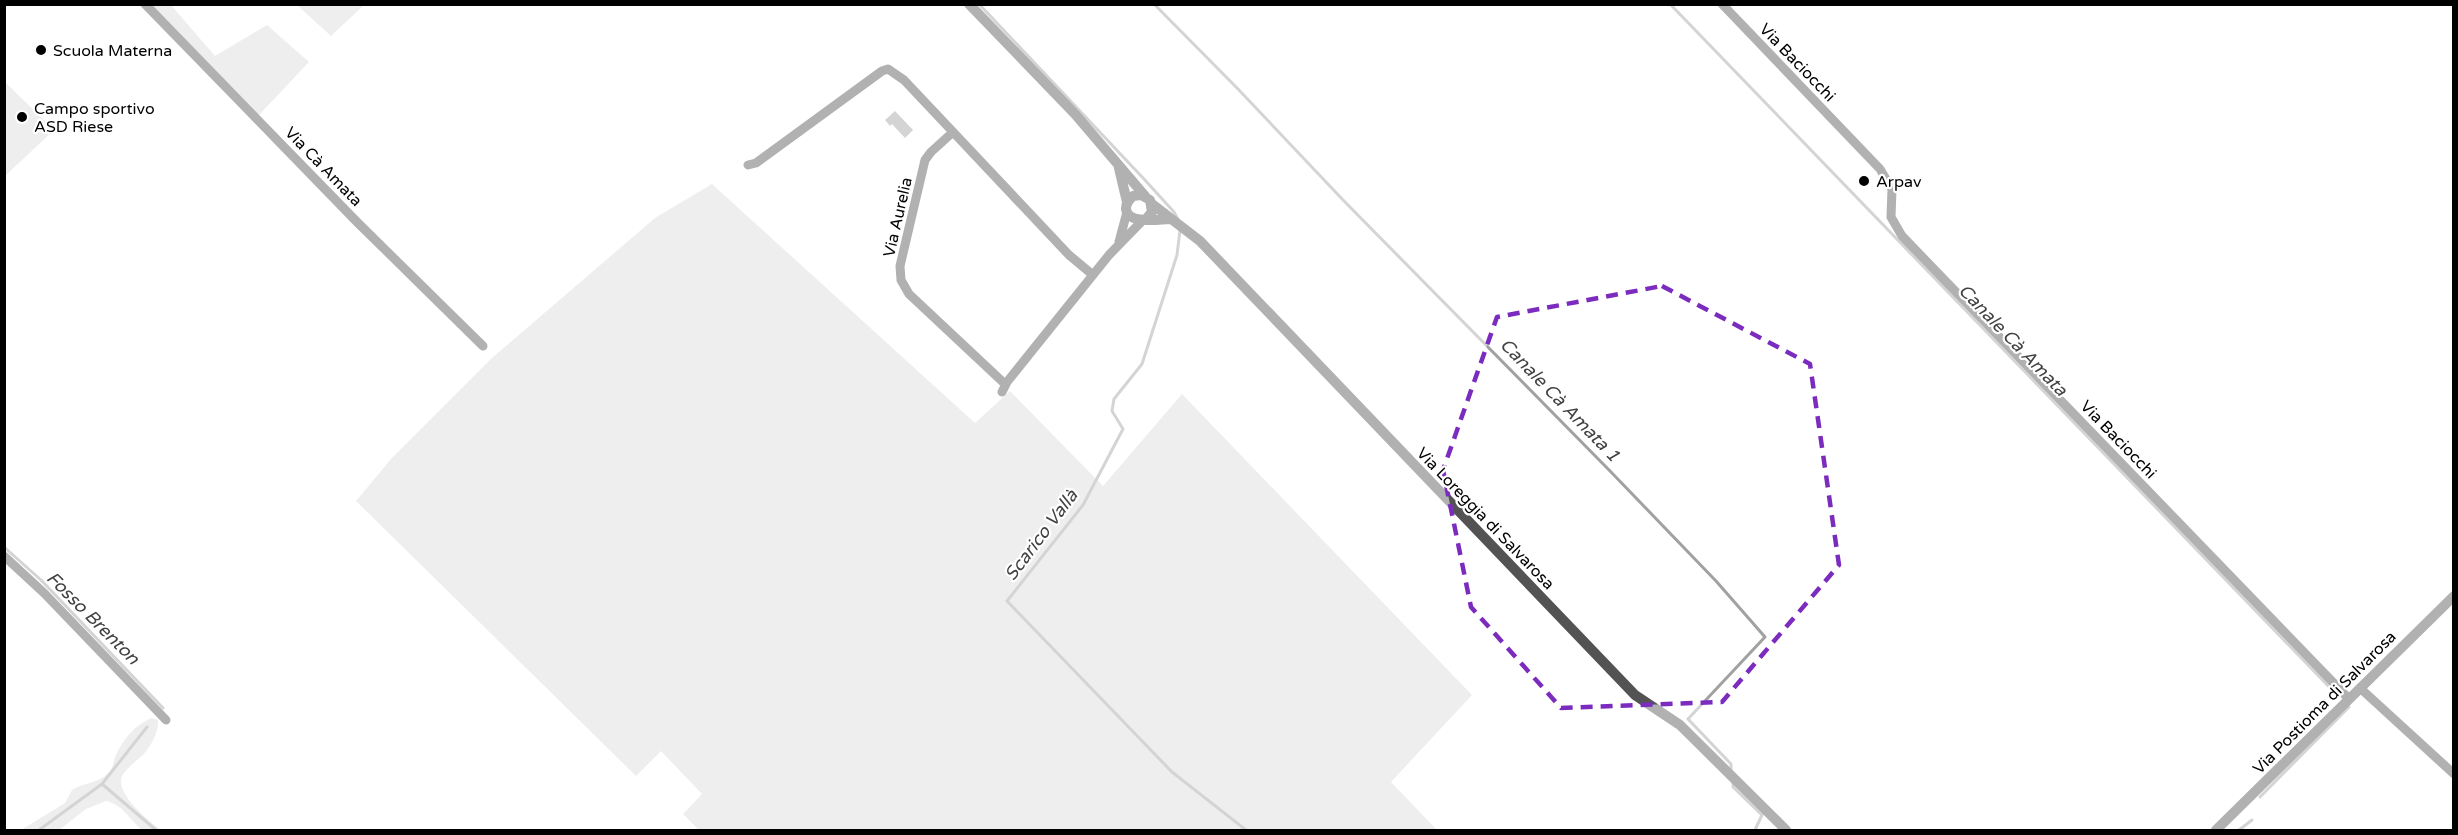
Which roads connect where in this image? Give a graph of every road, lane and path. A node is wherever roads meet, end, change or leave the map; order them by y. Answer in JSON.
{"nodes":[{"id":1,"x":145,"y":4,"type":"edge"},
{"id":2,"x":969,"y":4,"type":"edge"},
{"id":3,"x":1722,"y":4,"type":"edge"},
{"id":4,"x":953,"y":132,"type":"junction"},
{"id":5,"x":748,"y":165,"type":"dead end"},
{"id":6,"x":1119,"y":167,"type":"junction"},
{"id":7,"x":1148,"y":200,"type":"junction"},
{"id":8,"x":1127,"y":207,"type":"junction"},
{"id":9,"x":1145,"y":219,"type":"junction"},
{"id":10,"x":1176,"y":223,"type":"junction"},
{"id":11,"x":1119,"y":242,"type":"junction"},
{"id":12,"x":1093,"y":275,"type":"junction"},
{"id":13,"x":483,"y":346,"type":"dead end"},
{"id":14,"x":4,"y":556,"type":"edge"},
{"id":15,"x":2454,"y":596,"type":"edge"},
{"id":16,"x":2360,"y":688,"type":"junction"},
{"id":17,"x":2349,"y":699,"type":"junction"},
{"id":18,"x":166,"y":720,"type":"dead end"},
{"id":19,"x":2454,"y":774,"type":"edge"},
{"id":20,"x":1786,"y":831,"type":"edge"},
{"id":21,"x":2216,"y":831,"type":"edge"}],
"edges":[{"from":1,"to":13,"type":"street","name":"Via Cà Amata"},
{"from":2,"to":6,"type":"street","name":"Via Loreggia di Salvarosa"},
{"from":3,"to":17,"type":"street","name":"Via Baciocchi"},
{"from":4,"to":5,"type":"street"},
{"from":4,"to":12,"type":"street"},
{"from":4,"to":12,"type":"street","name":"Via Aurelia"},
{"from":6,"to":7,"type":"street","name":"Via Loreggia di Salvarosa"},
{"from":6,"to":8,"type":"street","name":"Via Loreggia di Salvarosa"},
{"from":7,"to":8,"type":"street"},
{"from":7,"to":9,"type":"street"},
{"from":7,"to":10,"type":"street","name":"Via Loreggia di Salvarosa"},
{"from":8,"to":9,"type":"street"},
{"from":8,"to":11,"type":"street"},
{"from":9,"to":10,"type":"street"},
{"from":9,"to":11,"type":"street"},
{"from":10,"to":20,"type":"street","name":"Via Loreggia di Salvarosa"},
{"from":11,"to":12,"type":"street"},
{"from":14,"to":18,"type":"street"},
{"from":15,"to":16,"type":"street","name":"Via Postioma di Salvarosa"},
{"from":16,"to":17,"type":"street","name":"Via Postioma di Salvarosa"},
{"from":16,"to":19,"type":"street"},
{"from":17,"to":21,"type":"street","name":"Via Postioma di Salvarosa"}]}
